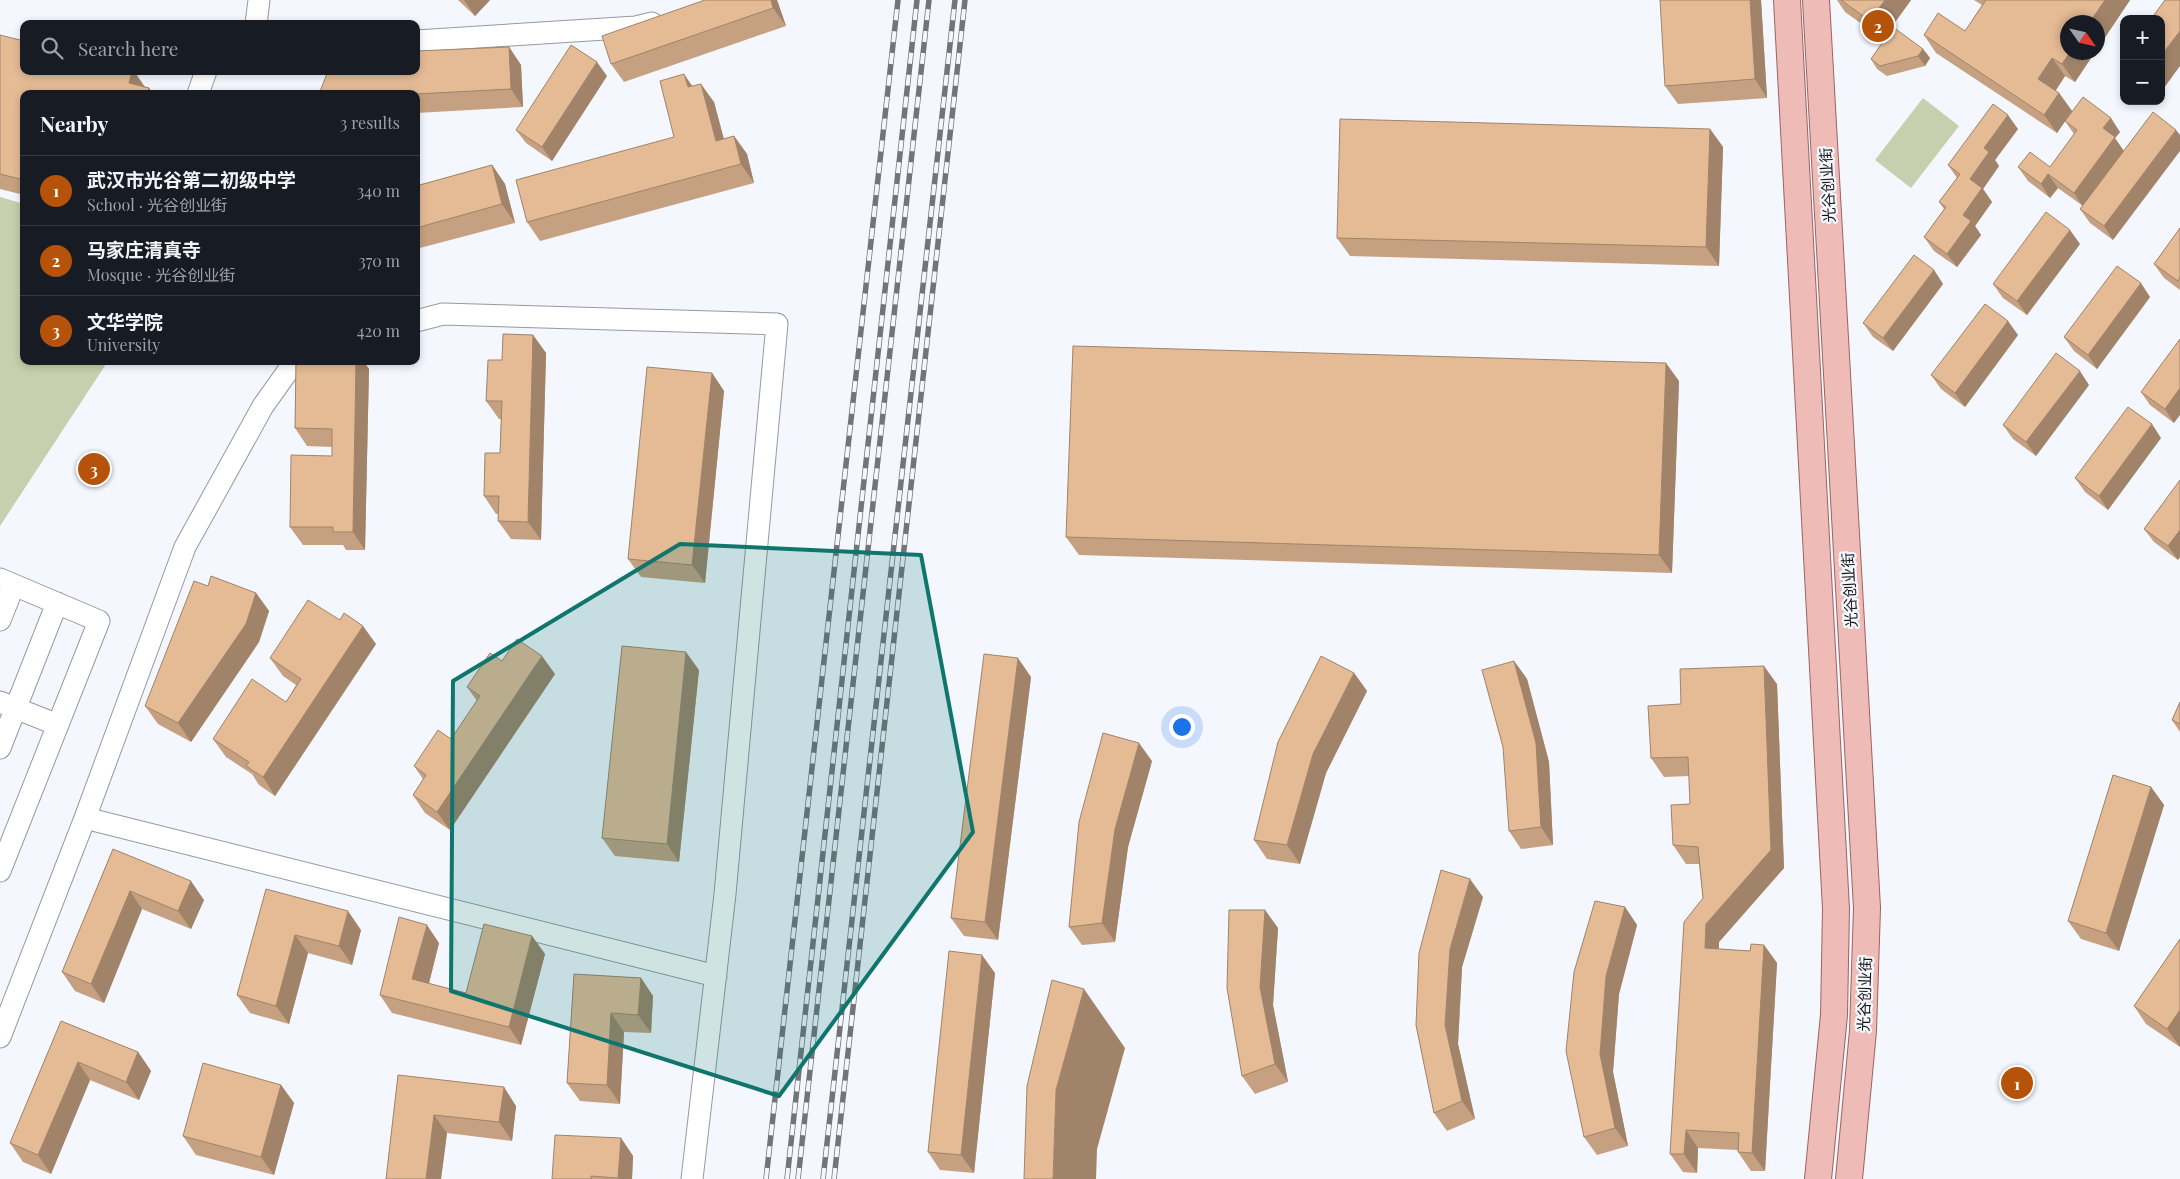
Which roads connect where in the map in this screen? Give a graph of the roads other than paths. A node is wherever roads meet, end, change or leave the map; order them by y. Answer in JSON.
{"nodes":[{"id":1,"x":259,"y":0,"type":"edge"},
{"id":2,"x":1788,"y":0,"type":"edge"},
{"id":3,"x":1816,"y":0,"type":"edge"},
{"id":4,"x":674,"y":16,"type":"edge"},
{"id":5,"x":256,"y":20,"type":"edge"},
{"id":6,"x":420,"y":41,"type":"edge"},
{"id":7,"x":205,"y":75,"type":"edge"},
{"id":8,"x":199,"y":90,"type":"edge"},
{"id":9,"x":420,"y":319,"type":"edge"},
{"id":10,"x":292,"y":365,"type":"edge"},
{"id":11,"x":7,"y":582,"type":"edge"},
{"id":12,"x":57,"y":603,"type":"junction"},
{"id":13,"x":0,"y":620,"type":"edge"},
{"id":14,"x":8,"y":705,"type":"edge"},
{"id":15,"x":58,"y":725,"type":"junction"},
{"id":16,"x":0,"y":748,"type":"edge"},
{"id":17,"x":85,"y":818,"type":"junction"},
{"id":18,"x":0,"y":872,"type":"edge"},
{"id":19,"x":716,"y":976,"type":"junction"},
{"id":20,"x":0,"y":1037,"type":"edge"},
{"id":21,"x":692,"y":1179,"type":"edge"},
{"id":22,"x":1818,"y":1179,"type":"edge"},
{"id":23,"x":1849,"y":1179,"type":"edge"}],
"edges":[{"from":1,"to":5,"type":"street"},
{"from":2,"to":22,"type":"main road","name":"光谷创业街"},
{"from":3,"to":23,"type":"main road","name":"光谷创业街"},
{"from":4,"to":6,"type":"street"},
{"from":7,"to":8,"type":"street"},
{"from":9,"to":19,"type":"street"},
{"from":10,"to":17,"type":"street"},
{"from":11,"to":12,"type":"street"},
{"from":11,"to":13,"type":"street"},
{"from":12,"to":14,"type":"street"},
{"from":12,"to":15,"type":"street"},
{"from":14,"to":15,"type":"street"},
{"from":14,"to":16,"type":"street"},
{"from":15,"to":18,"type":"street"},
{"from":17,"to":19,"type":"street"},
{"from":17,"to":20,"type":"street"},
{"from":19,"to":21,"type":"street"}]}
